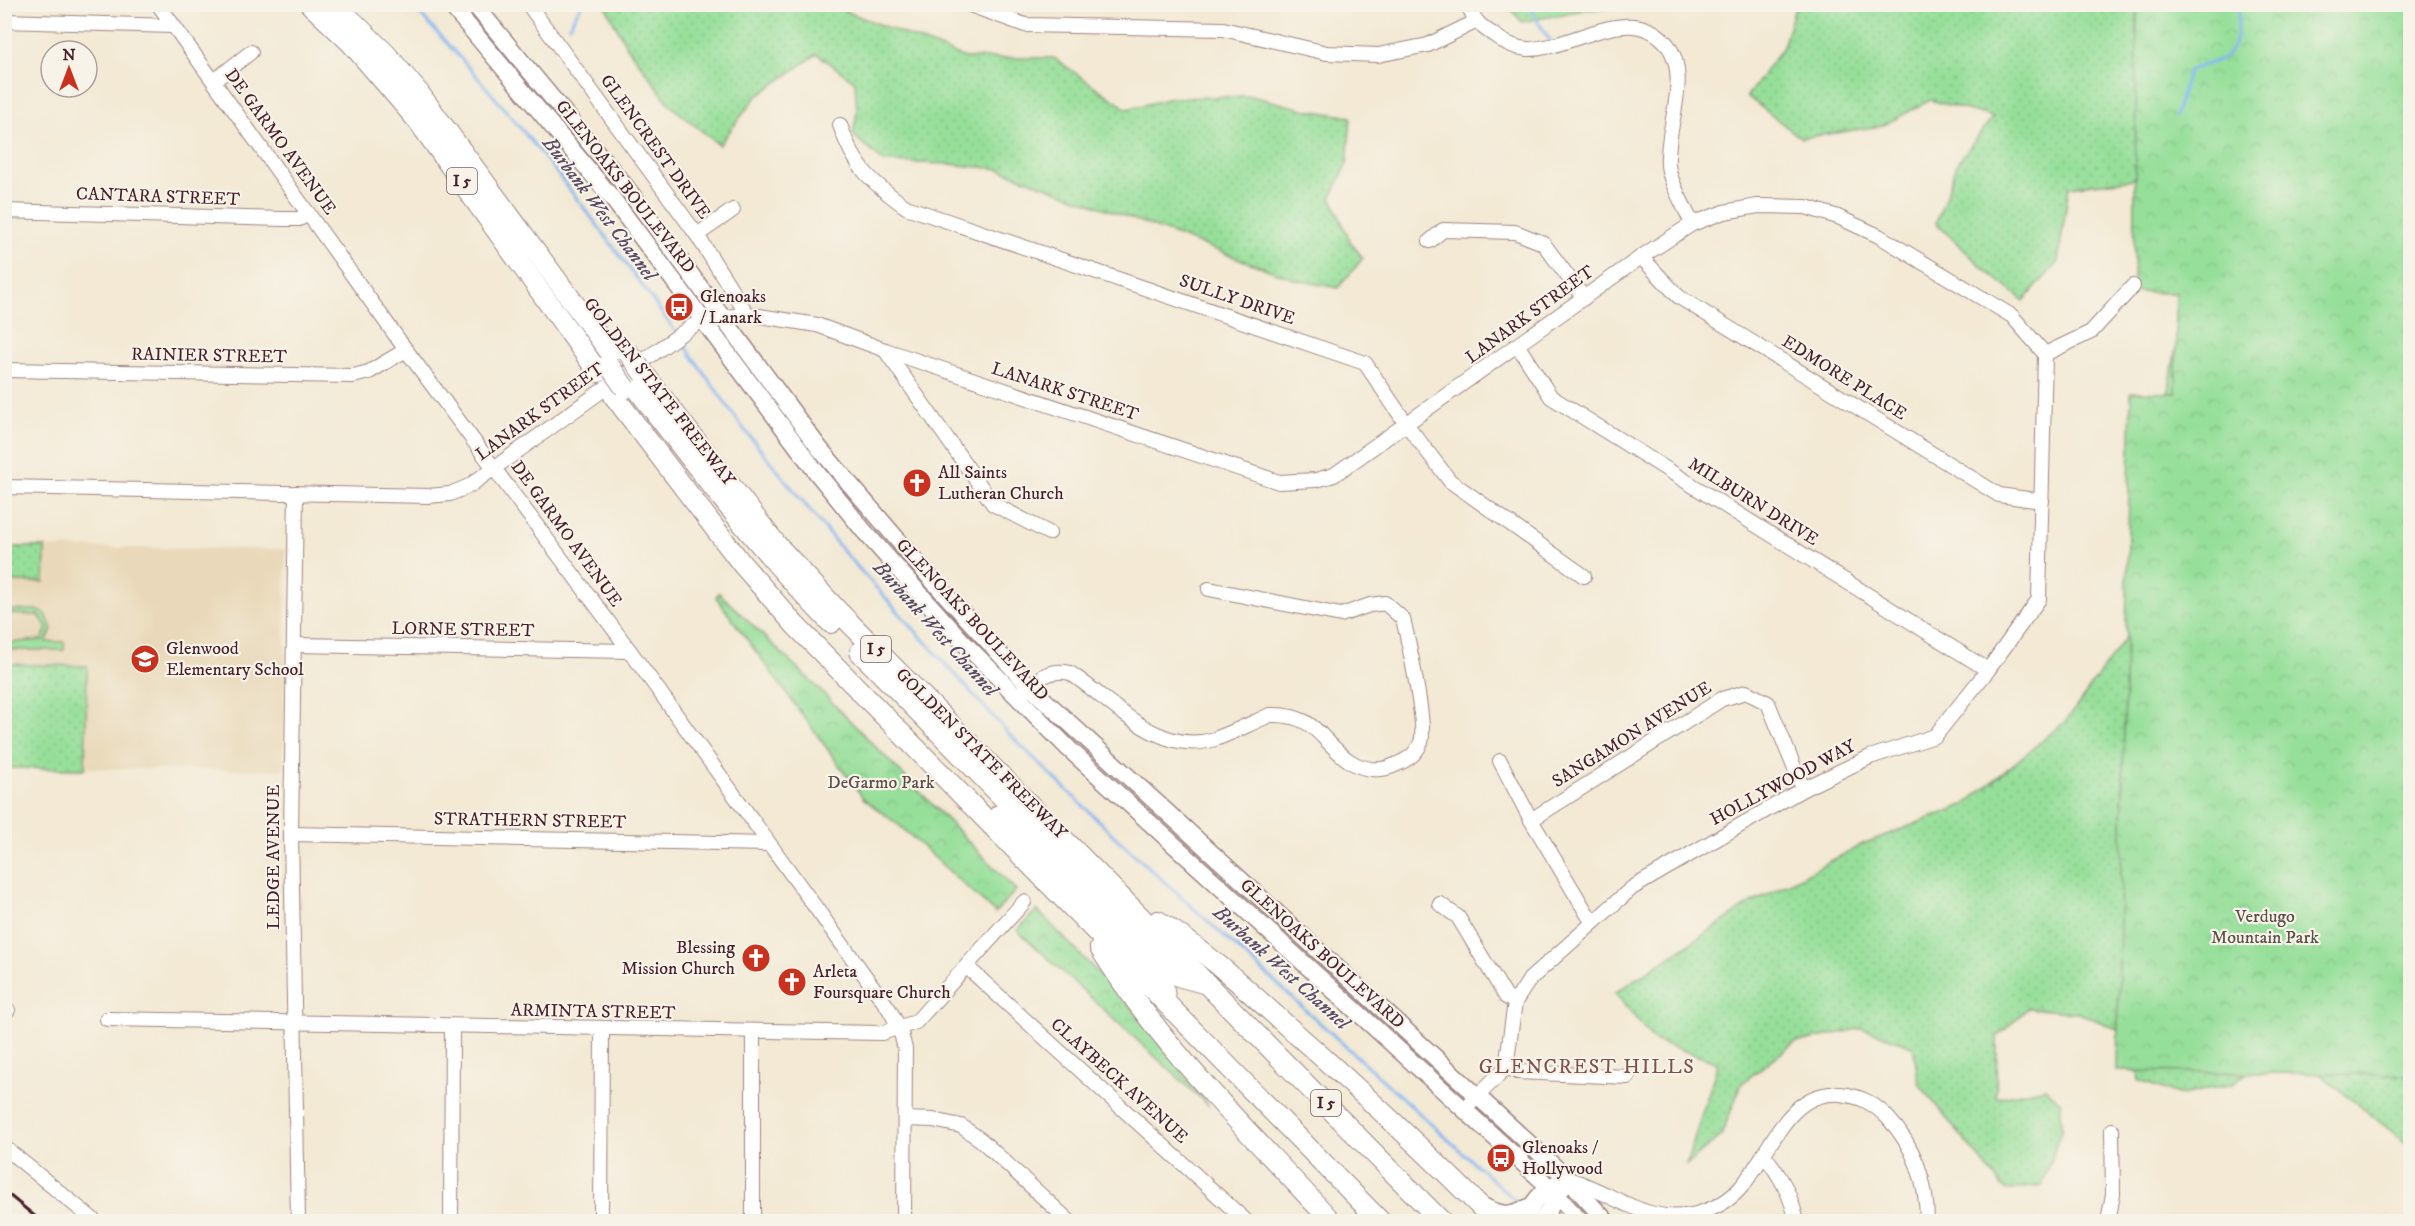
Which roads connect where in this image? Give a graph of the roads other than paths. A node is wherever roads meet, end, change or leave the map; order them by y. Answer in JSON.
{"nodes":[{"id":1,"x":158,"y":4,"type":"edge"},
{"id":2,"x":310,"y":4,"type":"edge"},
{"id":3,"x":325,"y":4,"type":"edge"},
{"id":4,"x":335,"y":4,"type":"edge"},
{"id":5,"x":353,"y":4,"type":"edge"},
{"id":6,"x":450,"y":4,"type":"edge"},
{"id":7,"x":474,"y":4,"type":"edge"},
{"id":8,"x":528,"y":4,"type":"edge"},
{"id":9,"x":967,"y":4,"type":"edge"},
{"id":10,"x":1468,"y":5,"type":"edge"},
{"id":11,"x":4,"y":21,"type":"edge"},
{"id":12,"x":1475,"y":22,"type":"junction"},
{"id":13,"x":173,"y":26,"type":"junction"},
{"id":14,"x":251,"y":52,"type":"dead end"},
{"id":15,"x":214,"y":81,"type":"junction"},
{"id":16,"x":840,"y":125,"type":"dead end"},
{"id":17,"x":733,"y":210,"type":"dead end"},
{"id":18,"x":4,"y":211,"type":"edge"},
{"id":19,"x":309,"y":214,"type":"junction"},
{"id":20,"x":1692,"y":224,"type":"junction"},
{"id":21,"x":697,"y":235,"type":"junction"},
{"id":22,"x":1430,"y":241,"type":"dead end"},
{"id":23,"x":1641,"y":257,"type":"junction"},
{"id":24,"x":2133,"y":286,"type":"dead end"},
{"id":25,"x":1584,"y":298,"type":"junction"},
{"id":26,"x":747,"y":314,"type":"junction"},
{"id":27,"x":722,"y":317,"type":"junction"},
{"id":28,"x":696,"y":324,"type":"junction"},
{"id":29,"x":1518,"y":346,"type":"junction"},
{"id":30,"x":406,"y":350,"type":"junction"},
{"id":31,"x":885,"y":350,"type":"junction"},
{"id":32,"x":2045,"y":354,"type":"junction"},
{"id":33,"x":612,"y":361,"type":"junction"},
{"id":34,"x":4,"y":370,"type":"edge"},
{"id":35,"x":629,"y":385,"type":"junction"},
{"id":36,"x":1407,"y":425,"type":"junction"},
{"id":37,"x":494,"y":467,"type":"junction"},
{"id":38,"x":4,"y":487,"type":"edge"},
{"id":39,"x":296,"y":493,"type":"junction"},
{"id":40,"x":2043,"y":501,"type":"junction"},
{"id":41,"x":1049,"y":533,"type":"dead end"},
{"id":42,"x":1584,"y":576,"type":"dead end"},
{"id":43,"x":1209,"y":589,"type":"dead end"},
{"id":44,"x":295,"y":645,"type":"junction"},
{"id":45,"x":630,"y":651,"type":"junction"},
{"id":46,"x":1988,"y":670,"type":"junction"},
{"id":47,"x":1029,"y":686,"type":"junction"},
{"id":48,"x":1017,"y":698,"type":"junction"},
{"id":49,"x":1500,"y":761,"type":"dead end"},
{"id":50,"x":1803,"y":789,"type":"junction"},
{"id":51,"x":1531,"y":820,"type":"junction"},
{"id":52,"x":291,"y":834,"type":"junction"},
{"id":53,"x":769,"y":844,"type":"junction"},
{"id":54,"x":1024,"y":903,"type":"dead end"},
{"id":55,"x":1130,"y":904,"type":"junction"},
{"id":56,"x":1440,"y":904,"type":"dead end"},
{"id":57,"x":1085,"y":922,"type":"junction"},
{"id":58,"x":1592,"y":922,"type":"junction"},
{"id":59,"x":1320,"y":954,"type":"junction"},
{"id":60,"x":968,"y":968,"type":"junction"},
{"id":61,"x":1308,"y":968,"type":"junction"},
{"id":62,"x":1209,"y":984,"type":"junction"},
{"id":63,"x":1515,"y":1002,"type":"junction"},
{"id":64,"x":1166,"y":1003,"type":"junction"},
{"id":65,"x":107,"y":1019,"type":"dead end"},
{"id":66,"x":294,"y":1022,"type":"junction"},
{"id":67,"x":452,"y":1027,"type":"junction"},
{"id":68,"x":900,"y":1029,"type":"junction"},
{"id":69,"x":602,"y":1030,"type":"junction"},
{"id":70,"x":753,"y":1032,"type":"junction"},
{"id":71,"x":1506,"y":1067,"type":"junction"},
{"id":72,"x":1628,"y":1077,"type":"dead end"},
{"id":73,"x":1476,"y":1097,"type":"junction"},
{"id":74,"x":1464,"y":1110,"type":"junction"},
{"id":75,"x":905,"y":1119,"type":"junction"},
{"id":76,"x":2112,"y":1130,"type":"dead end"},
{"id":77,"x":4,"y":1147,"type":"edge"},
{"id":78,"x":1764,"y":1155,"type":"junction"},
{"id":79,"x":1568,"y":1179,"type":"junction"},
{"id":80,"x":1553,"y":1192,"type":"junction"},
{"id":81,"x":1479,"y":1204,"type":"junction"},
{"id":82,"x":1527,"y":1214,"type":"edge"},
{"id":83,"x":1660,"y":1220,"type":"edge"},
{"id":84,"x":96,"y":1221,"type":"edge"},
{"id":85,"x":298,"y":1221,"type":"edge"},
{"id":86,"x":451,"y":1221,"type":"edge"},
{"id":87,"x":601,"y":1221,"type":"edge"},
{"id":88,"x":753,"y":1221,"type":"edge"},
{"id":89,"x":904,"y":1221,"type":"edge"},
{"id":90,"x":1070,"y":1221,"type":"edge"},
{"id":91,"x":1247,"y":1221,"type":"edge"},
{"id":92,"x":1332,"y":1221,"type":"edge"},
{"id":93,"x":1381,"y":1221,"type":"edge"},
{"id":94,"x":1442,"y":1221,"type":"edge"},
{"id":95,"x":1496,"y":1221,"type":"edge"},
{"id":96,"x":1541,"y":1221,"type":"edge"},
{"id":97,"x":1552,"y":1221,"type":"edge"},
{"id":98,"x":1572,"y":1221,"type":"edge"},
{"id":99,"x":1581,"y":1221,"type":"edge"},
{"id":100,"x":1607,"y":1221,"type":"edge"},
{"id":101,"x":1797,"y":1221,"type":"edge"},
{"id":102,"x":1927,"y":1221,"type":"edge"},
{"id":103,"x":2108,"y":1221,"type":"edge"}],
"edges":[{"from":1,"to":13,"type":"street","name":"DE GARMO AVENUE"},
{"from":2,"to":33,"type":"highway","name":"GOLDEN STATE FREEWAY","number":"I 5"},
{"from":3,"to":33,"type":"highway"},
{"from":4,"to":33,"type":"highway"},
{"from":5,"to":33,"type":"highway","name":"GOLDEN STATE FREEWAY","number":"I 5"},
{"from":6,"to":28,"type":"main road","name":"GLENOAKS BOULEVARD"},
{"from":7,"to":27,"type":"main road","name":"GLENOAKS BOULEVARD"},
{"from":8,"to":21,"type":"street","name":"GLENCREST DRIVE"},
{"from":9,"to":12,"type":"street"},
{"from":10,"to":12,"type":"street"},
{"from":11,"to":13,"type":"street"},
{"from":12,"to":20,"type":"street"},
{"from":13,"to":15,"type":"street","name":"DE GARMO AVENUE"},
{"from":14,"to":15,"type":"street"},
{"from":15,"to":19,"type":"street","name":"DE GARMO AVENUE"},
{"from":16,"to":36,"type":"street","name":"SULLY DRIVE"},
{"from":17,"to":21,"type":"street"},
{"from":18,"to":19,"type":"street","name":"CANTARA STREET"},
{"from":19,"to":30,"type":"street","name":"DE GARMO AVENUE"},
{"from":20,"to":23,"type":"street","name":"LANARK STREET"},
{"from":20,"to":32,"type":"street","name":"LANARK STREET"},
{"from":21,"to":26,"type":"street","name":"GLENCREST DRIVE"},
{"from":22,"to":25,"type":"street"},
{"from":23,"to":25,"type":"street","name":"LANARK STREET"},
{"from":23,"to":40,"type":"street","name":"EDMORE PLACE"},
{"from":24,"to":32,"type":"street"},
{"from":25,"to":29,"type":"street","name":"LANARK STREET"},
{"from":26,"to":27,"type":"street","name":"LANARK STREET"},
{"from":26,"to":31,"type":"street","name":"LANARK STREET"},
{"from":27,"to":28,"type":"street","name":"LANARK STREET"},
{"from":27,"to":47,"type":"main road","name":"GLENOAKS BOULEVARD"},
{"from":28,"to":37,"type":"street","name":"LANARK STREET"},
{"from":28,"to":48,"type":"main road","name":"GLENOAKS BOULEVARD"},
{"from":29,"to":36,"type":"street","name":"LANARK STREET"},
{"from":29,"to":46,"type":"street","name":"MILBURN DRIVE"},
{"from":30,"to":34,"type":"street","name":"RAINIER STREET"},
{"from":30,"to":37,"type":"street","name":"DE GARMO AVENUE"},
{"from":31,"to":36,"type":"street","name":"LANARK STREET"},
{"from":31,"to":41,"type":"street"},
{"from":32,"to":40,"type":"street","name":"HOLLYWOOD WAY"},
{"from":33,"to":35,"type":"highway","name":"GOLDEN STATE FREEWAY","number":"I 5","bridge":true},
{"from":33,"to":35,"type":"highway","name":"GOLDEN STATE FREEWAY","number":"I 5"},
{"from":35,"to":55,"type":"highway","name":"GOLDEN STATE FREEWAY","number":"I 5"},
{"from":35,"to":57,"type":"highway","name":"GOLDEN STATE FREEWAY","number":"I 5"},
{"from":35,"to":62,"type":"highway"},
{"from":35,"to":64,"type":"highway"},
{"from":36,"to":42,"type":"street","name":"SULLY DRIVE"},
{"from":37,"to":39,"type":"street","name":"LANARK STREET"},
{"from":37,"to":45,"type":"street","name":"DE GARMO AVENUE"},
{"from":38,"to":39,"type":"street","name":"LANARK STREET"},
{"from":39,"to":44,"type":"street","name":"LEDGE AVENUE"},
{"from":40,"to":46,"type":"street","name":"HOLLYWOOD WAY"},
{"from":43,"to":47,"type":"street"},
{"from":44,"to":45,"type":"street","name":"LORNE STREET"},
{"from":44,"to":52,"type":"street","name":"LEDGE AVENUE"},
{"from":45,"to":53,"type":"street","name":"DE GARMO AVENUE"},
{"from":46,"to":50,"type":"street","name":"HOLLYWOOD WAY"},
{"from":47,"to":48,"type":"street"},
{"from":47,"to":59,"type":"main road","name":"GLENOAKS BOULEVARD"},
{"from":48,"to":61,"type":"main road","name":"GLENOAKS BOULEVARD"},
{"from":49,"to":51,"type":"street"},
{"from":50,"to":51,"type":"street","name":"SANGAMON AVENUE"},
{"from":50,"to":58,"type":"street","name":"HOLLYWOOD WAY"},
{"from":51,"to":58,"type":"street"},
{"from":52,"to":53,"type":"street","name":"STRATHERN STREET"},
{"from":52,"to":66,"type":"street","name":"LEDGE AVENUE"},
{"from":53,"to":68,"type":"street","name":"DE GARMO AVENUE"},
{"from":54,"to":60,"type":"street","name":"ARMINTA STREET"},
{"from":55,"to":62,"type":"highway","name":"GOLDEN STATE FREEWAY","number":"I 5"},
{"from":55,"to":81,"type":"highway"},
{"from":56,"to":63,"type":"street"},
{"from":57,"to":64,"type":"highway","name":"GOLDEN STATE FREEWAY","number":"I 5"},
{"from":57,"to":92,"type":"highway"},
{"from":58,"to":63,"type":"street","name":"HOLLYWOOD WAY"},
{"from":59,"to":61,"type":"main road"},
{"from":59,"to":73,"type":"main road","name":"GLENOAKS BOULEVARD"},
{"from":60,"to":68,"type":"street","name":"ARMINTA STREET"},
{"from":60,"to":91,"type":"street","name":"CLAYBECK AVENUE"},
{"from":61,"to":74,"type":"main road","name":"GLENOAKS BOULEVARD"},
{"from":62,"to":94,"type":"highway","name":"GOLDEN STATE FREEWAY","number":"I 5"},
{"from":63,"to":71,"type":"street","name":"HOLLYWOOD WAY"},
{"from":64,"to":93,"type":"highway","name":"GOLDEN STATE FREEWAY","number":"I 5"},
{"from":65,"to":66,"type":"street","name":"ARMINTA STREET"},
{"from":66,"to":67,"type":"street","name":"ARMINTA STREET"},
{"from":66,"to":85,"type":"street","name":"LEDGE AVENUE"},
{"from":67,"to":69,"type":"street","name":"ARMINTA STREET"},
{"from":67,"to":86,"type":"street"},
{"from":68,"to":70,"type":"street","name":"ARMINTA STREET"},
{"from":68,"to":75,"type":"street"},
{"from":69,"to":70,"type":"street","name":"ARMINTA STREET"},
{"from":69,"to":87,"type":"street"},
{"from":70,"to":88,"type":"street"},
{"from":71,"to":72,"type":"street"},
{"from":71,"to":73,"type":"street"},
{"from":73,"to":74,"type":"street"},
{"from":73,"to":79,"type":"main road","name":"GLENOAKS BOULEVARD"},
{"from":74,"to":80,"type":"main road","name":"GLENOAKS BOULEVARD"},
{"from":75,"to":89,"type":"street"},
{"from":75,"to":90,"type":"street"},
{"from":76,"to":103,"type":"street"},
{"from":77,"to":84,"type":"street"},
{"from":78,"to":83,"type":"street"},
{"from":78,"to":101,"type":"street"},
{"from":78,"to":102,"type":"street"},
{"from":79,"to":80,"type":"main road"},
{"from":79,"to":83,"type":"street"},
{"from":79,"to":100,"type":"main road","name":"GLENOAKS BOULEVARD"},
{"from":80,"to":82,"type":"main road"},
{"from":80,"to":96,"type":"main road"},
{"from":80,"to":99,"type":"main road","name":"GLENOAKS BOULEVARD"},
{"from":81,"to":82,"type":"main road"},
{"from":81,"to":95,"type":"highway"},
{"from":97,"to":98,"type":"main road"}]}
